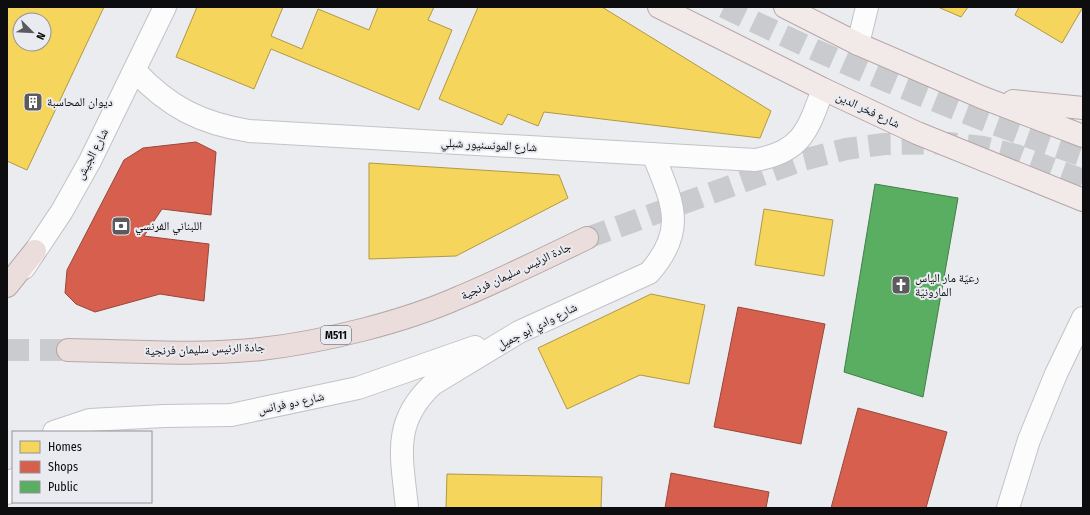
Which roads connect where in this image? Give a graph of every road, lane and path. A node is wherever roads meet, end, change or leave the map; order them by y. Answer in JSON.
{"nodes":[{"id":1,"x":165,"y":7,"type":"edge"},
{"id":2,"x":659,"y":7,"type":"edge"},
{"id":3,"x":785,"y":7,"type":"edge"},
{"id":4,"x":867,"y":7,"type":"edge"},
{"id":5,"x":858,"y":44,"type":"junction"},
{"id":6,"x":135,"y":71,"type":"junction"},
{"id":7,"x":823,"y":89,"type":"junction"},
{"id":8,"x":981,"y":97,"type":"junction"},
{"id":9,"x":1083,"y":108,"type":"edge"},
{"id":10,"x":1083,"y":136,"type":"edge"},
{"id":11,"x":653,"y":154,"type":"junction"},
{"id":12,"x":1083,"y":200,"type":"edge"},
{"id":13,"x":587,"y":238,"type":"tunnel mouth"},
{"id":14,"x":35,"y":251,"type":"junction"},
{"id":15,"x":7,"y":286,"type":"edge"},
{"id":16,"x":7,"y":294,"type":"edge"},
{"id":17,"x":1083,"y":318,"type":"edge"},
{"id":18,"x":519,"y":332,"type":"junction"},
{"id":19,"x":68,"y":350,"type":"tunnel mouth"},
{"id":20,"x":57,"y":431,"type":"edge"},
{"id":21,"x":12,"y":482,"type":"edge"},
{"id":22,"x":7,"y":493,"type":"edge"},
{"id":23,"x":407,"y":508,"type":"edge"},
{"id":24,"x":1008,"y":508,"type":"edge"}],
"edges":[{"from":1,"to":6,"type":"street","name":"شارع الجيش"},
{"from":2,"to":7,"type":"main road","name":"شارع فخر الدين"},
{"from":3,"to":5,"type":"main road"},
{"from":4,"to":5,"type":"street"},
{"from":5,"to":8,"type":"main road"},
{"from":6,"to":11,"type":"street","name":"شارع المونسنيور شبلي"},
{"from":6,"to":14,"type":"street","name":"شارع الجيش"},
{"from":7,"to":11,"type":"street","name":"شارع المونسنيور شبلي"},
{"from":7,"to":12,"type":"main road","name":"شارع فخر الدين"},
{"from":8,"to":9,"type":"main road"},
{"from":8,"to":10,"type":"main road"},
{"from":11,"to":18,"type":"street","name":"شارع وادي أبو جميل"},
{"from":13,"to":19,"type":"highway","name":"جادة الرئيس سليمان فرنجية","number":"M511"},
{"from":14,"to":15,"type":"highway"},
{"from":14,"to":16,"type":"street","name":"شارع الجيش"},
{"from":17,"to":24,"type":"street"},
{"from":18,"to":20,"type":"street","name":"شارع دو فرانس"},
{"from":18,"to":23,"type":"street","name":"شارع وادي أبو جميل"},
{"from":21,"to":22,"type":"street"}]}
